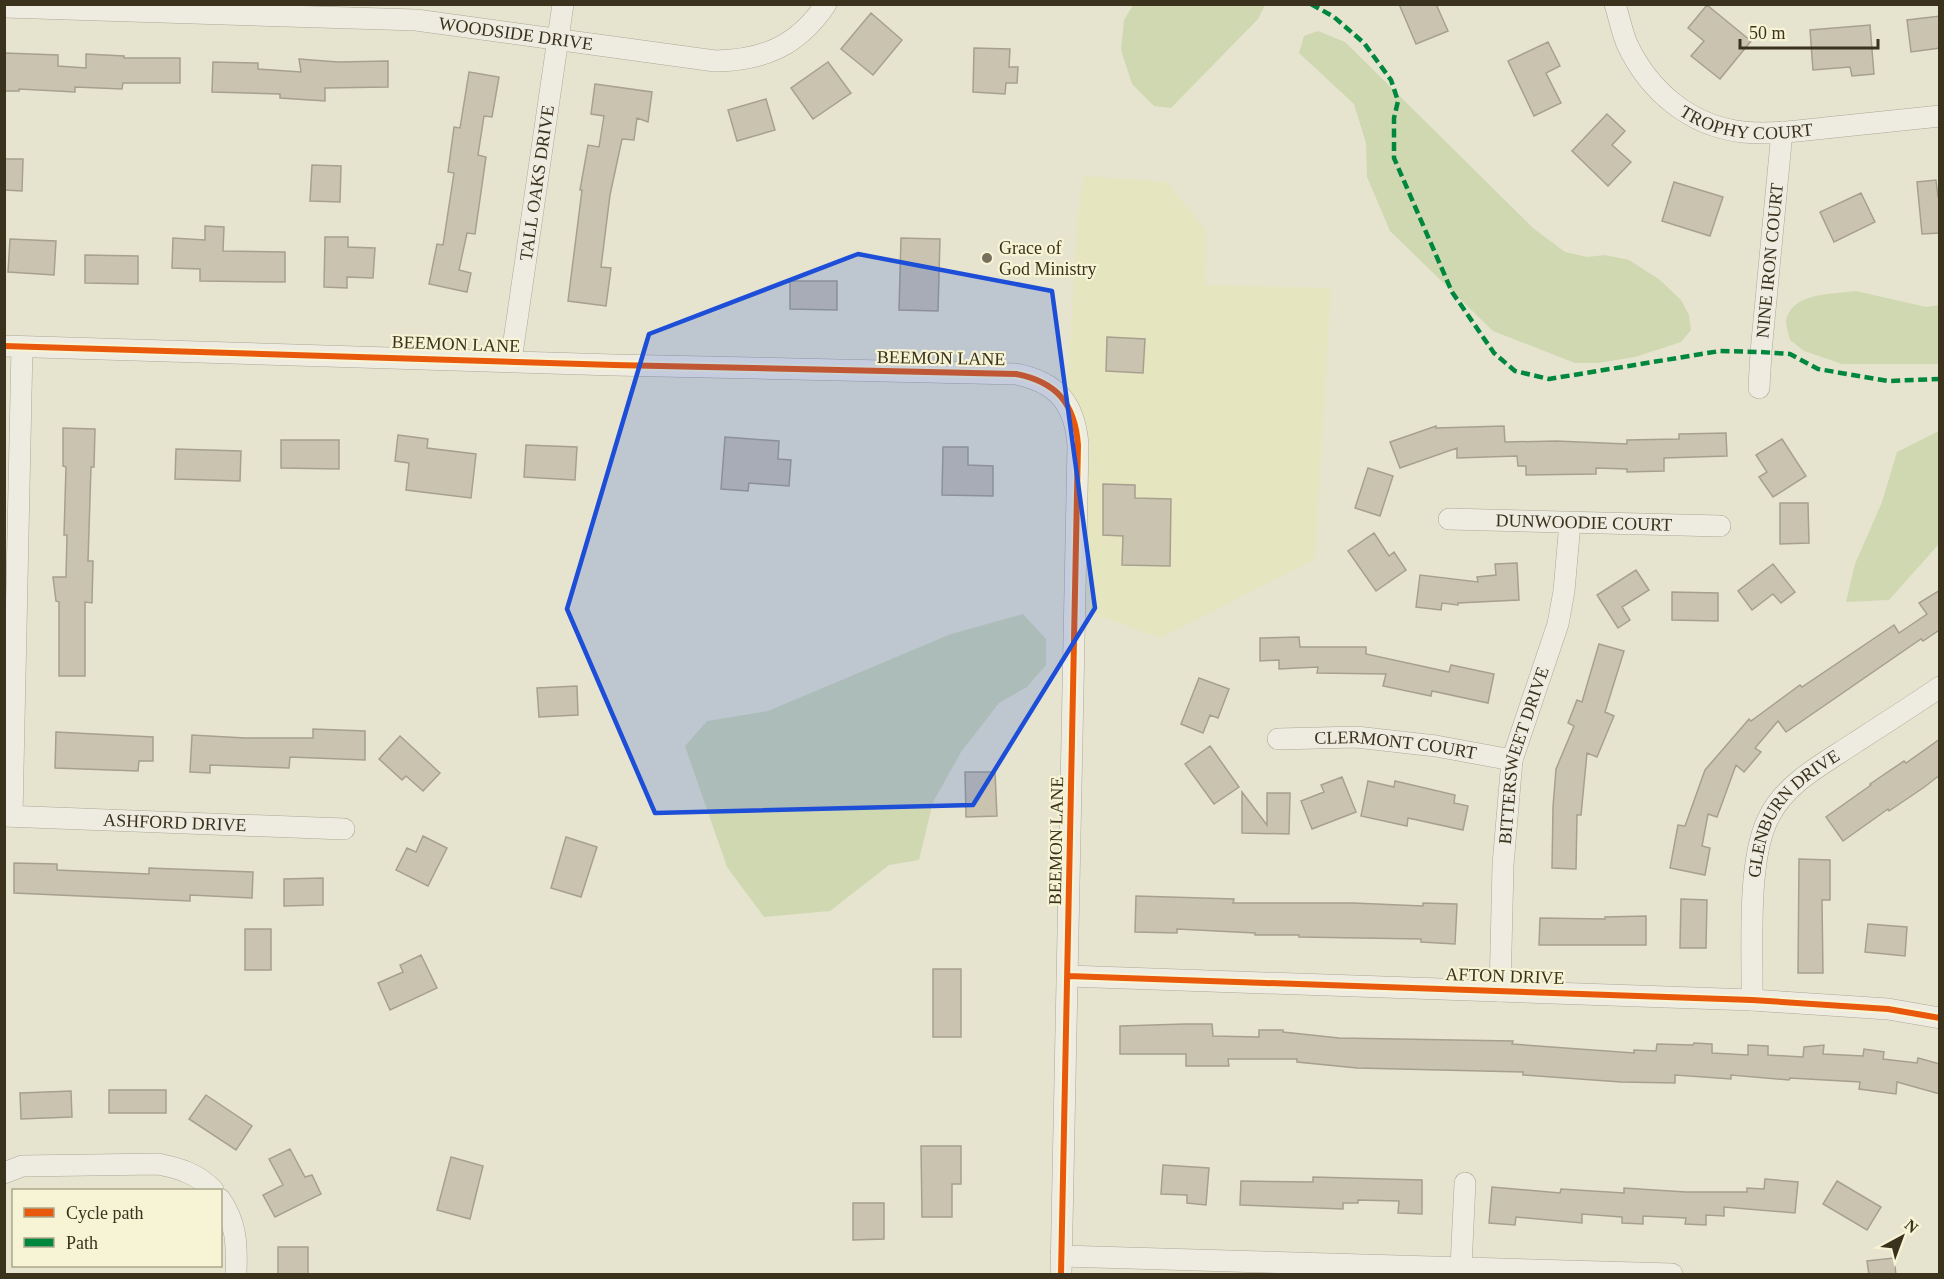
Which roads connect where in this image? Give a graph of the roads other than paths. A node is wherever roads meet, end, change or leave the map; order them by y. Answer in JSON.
{"nodes":[{"id":1,"x":563,"y":4,"type":"edge"},
{"id":2,"x":826,"y":4,"type":"edge"},
{"id":3,"x":1615,"y":4,"type":"edge"},
{"id":4,"x":4,"y":7,"type":"edge"},
{"id":5,"x":558,"y":39,"type":"junction"},
{"id":6,"x":1940,"y":116,"type":"edge"},
{"id":7,"x":1782,"y":132,"type":"junction"},
{"id":8,"x":13,"y":346,"type":"edge"},
{"id":9,"x":511,"y":361,"type":"junction"},
{"id":10,"x":1760,"y":388,"type":"dead end"},
{"id":11,"x":1449,"y":519,"type":"dead end"},
{"id":12,"x":1570,"y":523,"type":"junction"},
{"id":13,"x":1720,"y":526,"type":"dead end"},
{"id":14,"x":1940,"y":687,"type":"edge"},
{"id":15,"x":1278,"y":739,"type":"dead end"},
{"id":16,"x":1512,"y":760,"type":"junction"},
{"id":17,"x":8,"y":816,"type":"edge"},
{"id":18,"x":344,"y":829,"type":"dead end"},
{"id":19,"x":1068,"y":976,"type":"junction"},
{"id":20,"x":1500,"y":991,"type":"junction"},
{"id":21,"x":1752,"y":1000,"type":"junction"},
{"id":22,"x":1940,"y":1018,"type":"edge"},
{"id":23,"x":4,"y":1173,"type":"edge"},
{"id":24,"x":1465,"y":1183,"type":"dead end"},
{"id":25,"x":211,"y":1189,"type":"edge"},
{"id":26,"x":222,"y":1202,"type":"edge"},
{"id":27,"x":1061,"y":1265,"type":"edge"},
{"id":28,"x":1461,"y":1267,"type":"junction"},
{"id":29,"x":236,"y":1275,"type":"edge"},
{"id":30,"x":1672,"y":1275,"type":"edge"}],
"edges":[{"from":1,"to":5,"type":"street","name":"TALL OAKS DRIVE"},
{"from":2,"to":5,"type":"street","name":"WOODSIDE DRIVE"},
{"from":3,"to":7,"type":"street","name":"TROPHY COURT"},
{"from":4,"to":5,"type":"street","name":"WOODSIDE DRIVE"},
{"from":5,"to":9,"type":"street","name":"TALL OAKS DRIVE"},
{"from":6,"to":7,"type":"street","name":"TROPHY COURT"},
{"from":7,"to":10,"type":"street","name":"NINE IRON COURT"},
{"from":8,"to":9,"type":"street","name":"BEEMON LANE"},
{"from":8,"to":17,"type":"street"},
{"from":9,"to":19,"type":"street","name":"BEEMON LANE"},
{"from":11,"to":12,"type":"street","name":"DUNWOODIE COURT"},
{"from":12,"to":13,"type":"street","name":"DUNWOODIE COURT"},
{"from":12,"to":16,"type":"street","name":"BITTERSWEET DRIVE"},
{"from":14,"to":21,"type":"street","name":"GLENBURN DRIVE"},
{"from":15,"to":16,"type":"street","name":"CLERMONT COURT"},
{"from":16,"to":20,"type":"street","name":"BITTERSWEET DRIVE"},
{"from":17,"to":18,"type":"street","name":"ASHFORD DRIVE"},
{"from":19,"to":20,"type":"street","name":"AFTON DRIVE"},
{"from":19,"to":27,"type":"street","name":"BEEMON LANE"},
{"from":20,"to":21,"type":"street","name":"AFTON DRIVE"},
{"from":21,"to":22,"type":"street","name":"AFTON DRIVE"},
{"from":23,"to":25,"type":"street"},
{"from":24,"to":28,"type":"street"},
{"from":26,"to":29,"type":"street"},
{"from":27,"to":28,"type":"street"},
{"from":28,"to":30,"type":"street"}]}
